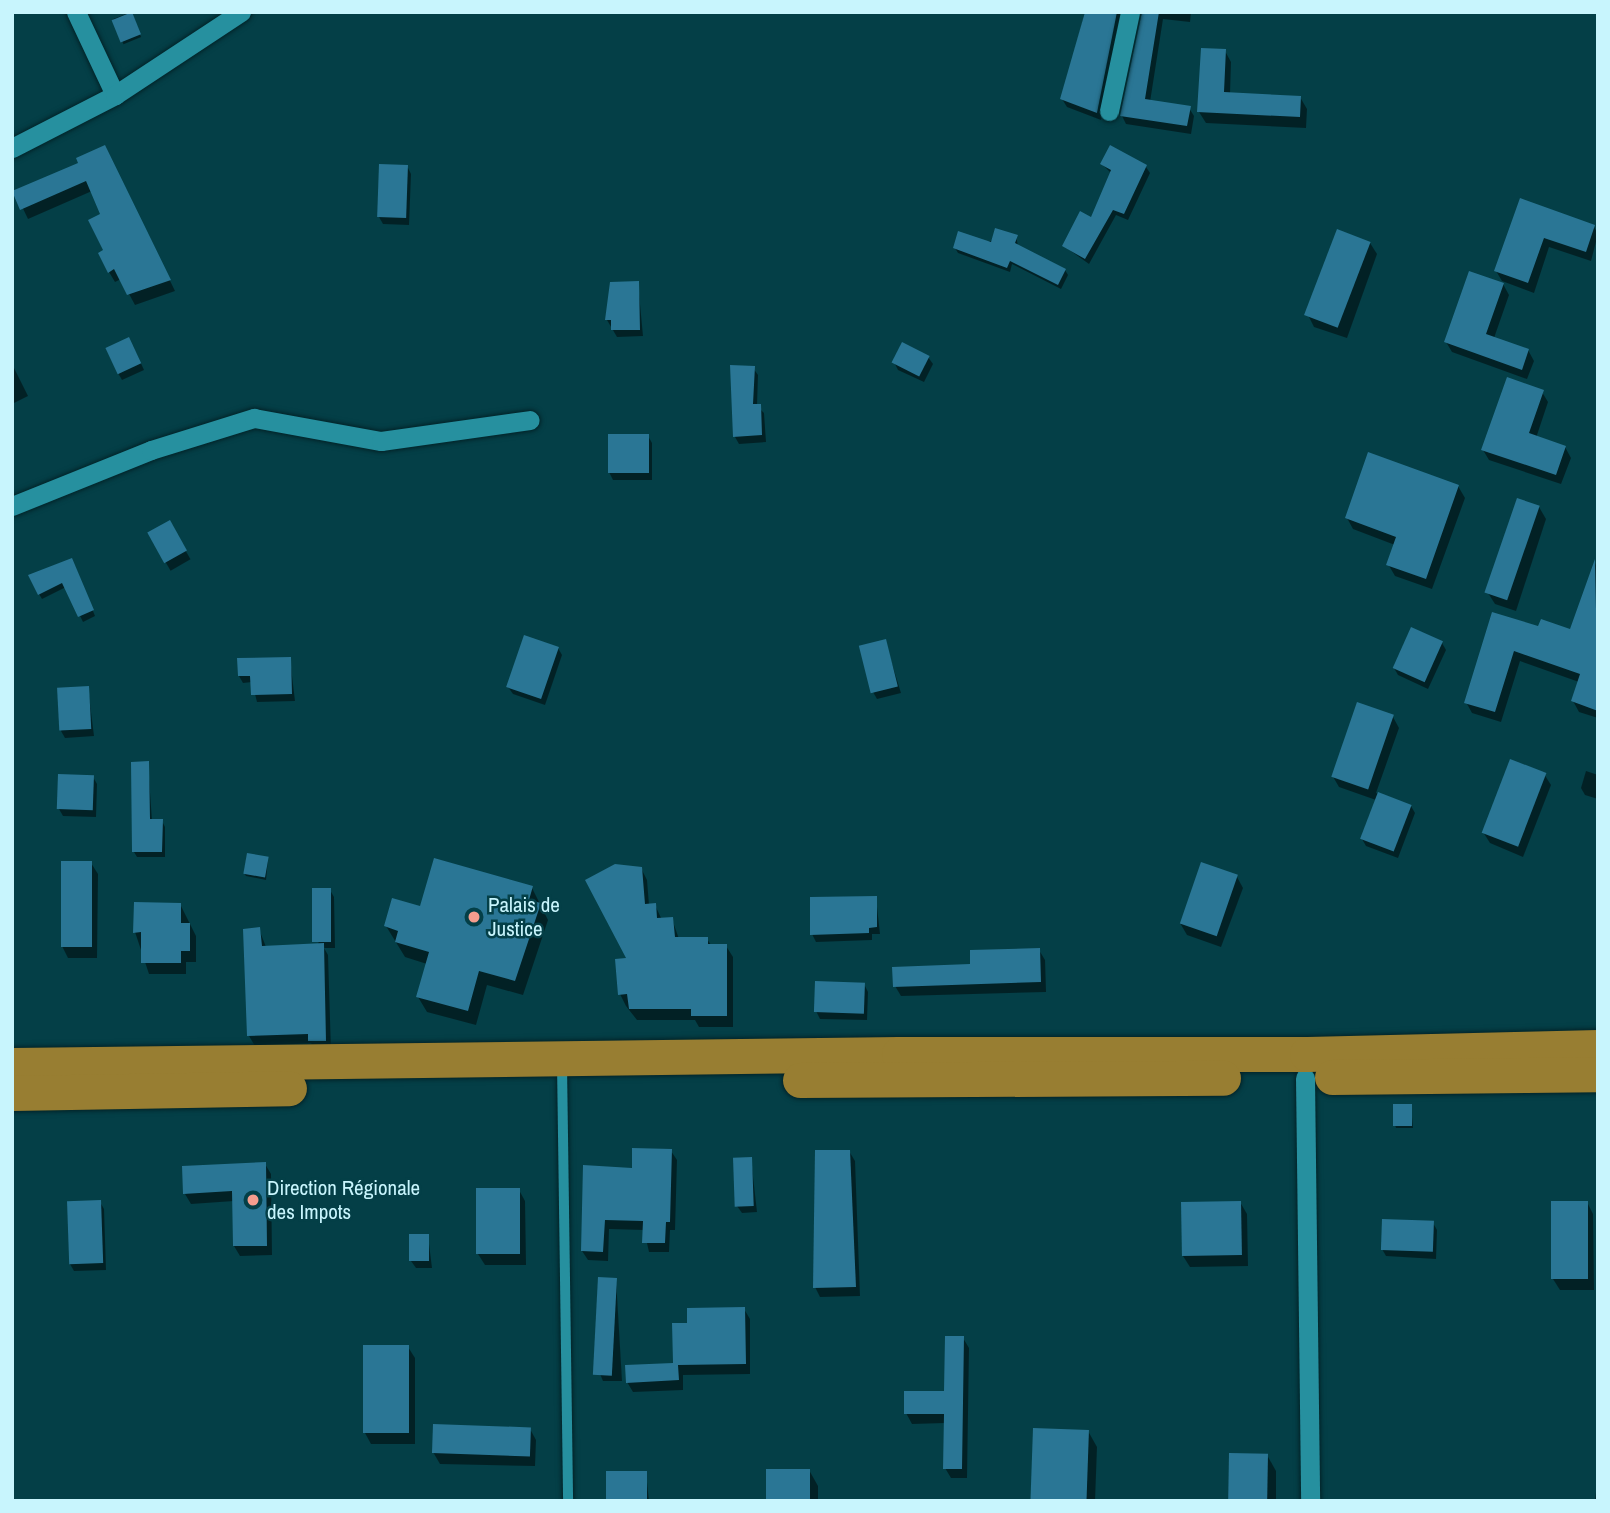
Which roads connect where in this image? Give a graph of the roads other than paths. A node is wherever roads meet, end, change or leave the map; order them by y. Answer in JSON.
{"nodes":[{"id":1,"x":76,"y":12,"type":"edge"},
{"id":2,"x":241,"y":12,"type":"edge"},
{"id":3,"x":1130,"y":12,"type":"edge"},
{"id":4,"x":115,"y":95,"type":"junction"},
{"id":5,"x":1110,"y":111,"type":"dead end"},
{"id":6,"x":12,"y":148,"type":"edge"},
{"id":7,"x":530,"y":420,"type":"dead end"},
{"id":8,"x":12,"y":506,"type":"edge"},
{"id":9,"x":1598,"y":1047,"type":"edge"},
{"id":10,"x":12,"y":1065,"type":"edge"},
{"id":11,"x":900,"y":1066,"type":"junction"},
{"id":12,"x":563,"y":1073,"type":"junction"},
{"id":13,"x":1598,"y":1074,"type":"edge"},
{"id":14,"x":403,"y":1075,"type":"junction"},
{"id":15,"x":1304,"y":1078,"type":"junction"},
{"id":16,"x":12,"y":1093,"type":"edge"},
{"id":17,"x":568,"y":1501,"type":"edge"},
{"id":18,"x":1310,"y":1501,"type":"edge"}],
"edges":[{"from":1,"to":4,"type":"street"},
{"from":2,"to":4,"type":"street"},
{"from":3,"to":5,"type":"street"},
{"from":4,"to":6,"type":"street"},
{"from":7,"to":8,"type":"street"},
{"from":9,"to":11,"type":"highway"},
{"from":10,"to":14,"type":"highway"},
{"from":11,"to":12,"type":"highway"},
{"from":11,"to":15,"type":"highway"},
{"from":12,"to":14,"type":"highway"},
{"from":12,"to":17,"type":"lane"},
{"from":13,"to":15,"type":"highway"},
{"from":14,"to":16,"type":"highway"},
{"from":15,"to":18,"type":"street"}]}
